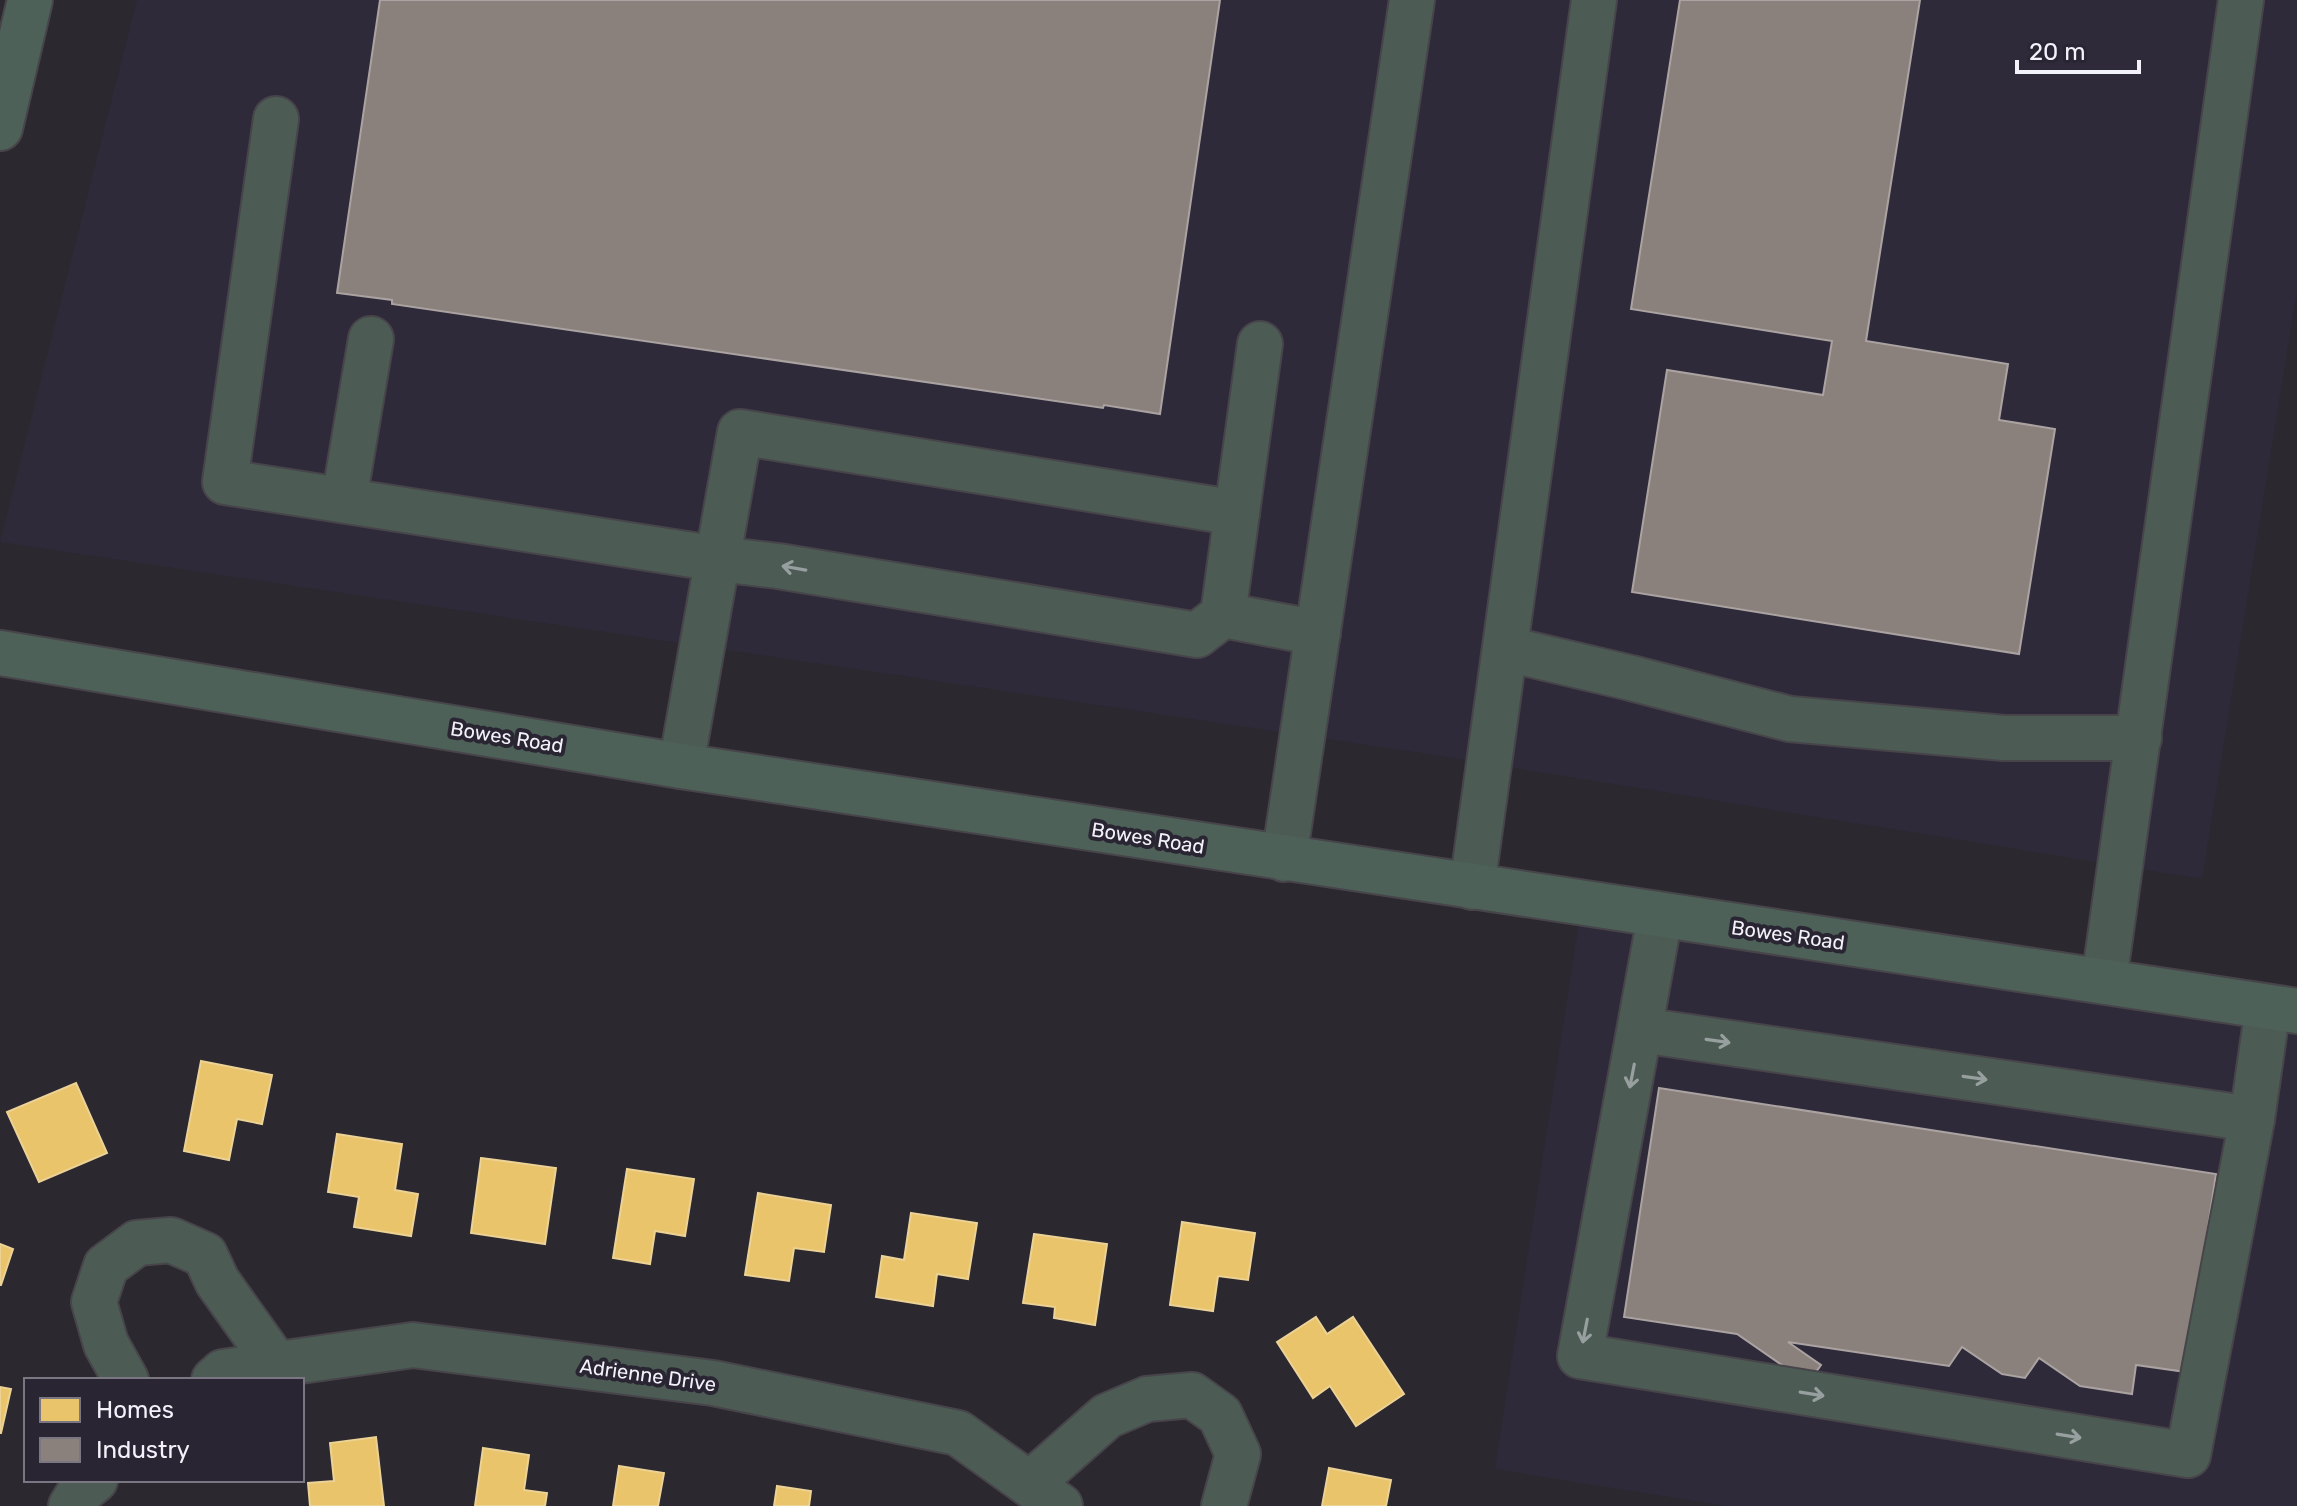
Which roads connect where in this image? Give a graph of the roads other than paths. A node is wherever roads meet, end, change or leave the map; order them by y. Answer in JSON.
{"nodes":[{"id":1,"x":30,"y":0,"type":"edge"},
{"id":2,"x":1412,"y":0,"type":"edge"},
{"id":3,"x":1594,"y":0,"type":"edge"},
{"id":4,"x":2241,"y":0,"type":"edge"},
{"id":5,"x":276,"y":119,"type":"dead end"},
{"id":6,"x":0,"y":128,"type":"edge"},
{"id":7,"x":371,"y":339,"type":"dead end"},
{"id":8,"x":1260,"y":344,"type":"dead end"},
{"id":9,"x":344,"y":500,"type":"junction"},
{"id":10,"x":1237,"y":513,"type":"junction"},
{"id":11,"x":718,"y":559,"type":"junction"},
{"id":12,"x":1223,"y":615,"type":"junction"},
{"id":13,"x":1318,"y":633,"type":"junction"},
{"id":14,"x":1507,"y":649,"type":"junction"},
{"id":15,"x":0,"y":653,"type":"edge"},
{"id":16,"x":2139,"y":738,"type":"junction"},
{"id":17,"x":681,"y":766,"type":"junction"},
{"id":18,"x":1284,"y":859,"type":"junction"},
{"id":19,"x":1472,"y":887,"type":"junction"},
{"id":20,"x":1660,"y":916,"type":"junction"},
{"id":21,"x":2104,"y":981,"type":"junction"},
{"id":22,"x":2282,"y":1009,"type":"edge"},
{"id":23,"x":1641,"y":1030,"type":"junction"},
{"id":24,"x":2252,"y":1119,"type":"junction"},
{"id":25,"x":276,"y":1364,"type":"junction"},
{"id":26,"x":125,"y":1378,"type":"edge"},
{"id":27,"x":216,"y":1378,"type":"edge"},
{"id":28,"x":93,"y":1482,"type":"edge"},
{"id":29,"x":1045,"y":1495,"type":"edge"},
{"id":30,"x":71,"y":1506,"type":"edge"},
{"id":31,"x":1224,"y":1506,"type":"edge"}],
"edges":[{"from":1,"to":6,"type":"main road"},
{"from":2,"to":13,"type":"street"},
{"from":3,"to":14,"type":"street"},
{"from":4,"to":16,"type":"street"},
{"from":5,"to":9,"type":"street"},
{"from":7,"to":9,"type":"street"},
{"from":8,"to":10,"type":"street"},
{"from":9,"to":11,"type":"street"},
{"from":10,"to":11,"type":"street"},
{"from":10,"to":12,"type":"street"},
{"from":12,"to":11,"type":"street","one_way":true},
{"from":11,"to":17,"type":"street"},
{"from":12,"to":13,"type":"street"},
{"from":13,"to":18,"type":"street"},
{"from":14,"to":16,"type":"street"},
{"from":14,"to":19,"type":"street"},
{"from":15,"to":17,"type":"main road","name":"Bowes Road"},
{"from":16,"to":21,"type":"street"},
{"from":17,"to":18,"type":"main road","name":"Bowes Road"},
{"from":18,"to":19,"type":"main road","name":"Bowes Road"},
{"from":19,"to":20,"type":"main road","name":"Bowes Road"},
{"from":20,"to":21,"type":"main road","name":"Bowes Road"},
{"from":20,"to":23,"type":"street"},
{"from":21,"to":22,"type":"main road","name":"Bowes Road"},
{"from":22,"to":24,"type":"street"},
{"from":23,"to":24,"type":"street","one_way":true},
{"from":23,"to":24,"type":"street","one_way":true},
{"from":25,"to":26,"type":"street"},
{"from":25,"to":27,"type":"street","name":"Adrienne Drive"},
{"from":25,"to":29,"type":"street","name":"Adrienne Drive"},
{"from":28,"to":30,"type":"street"},
{"from":29,"to":31,"type":"street"}]}
